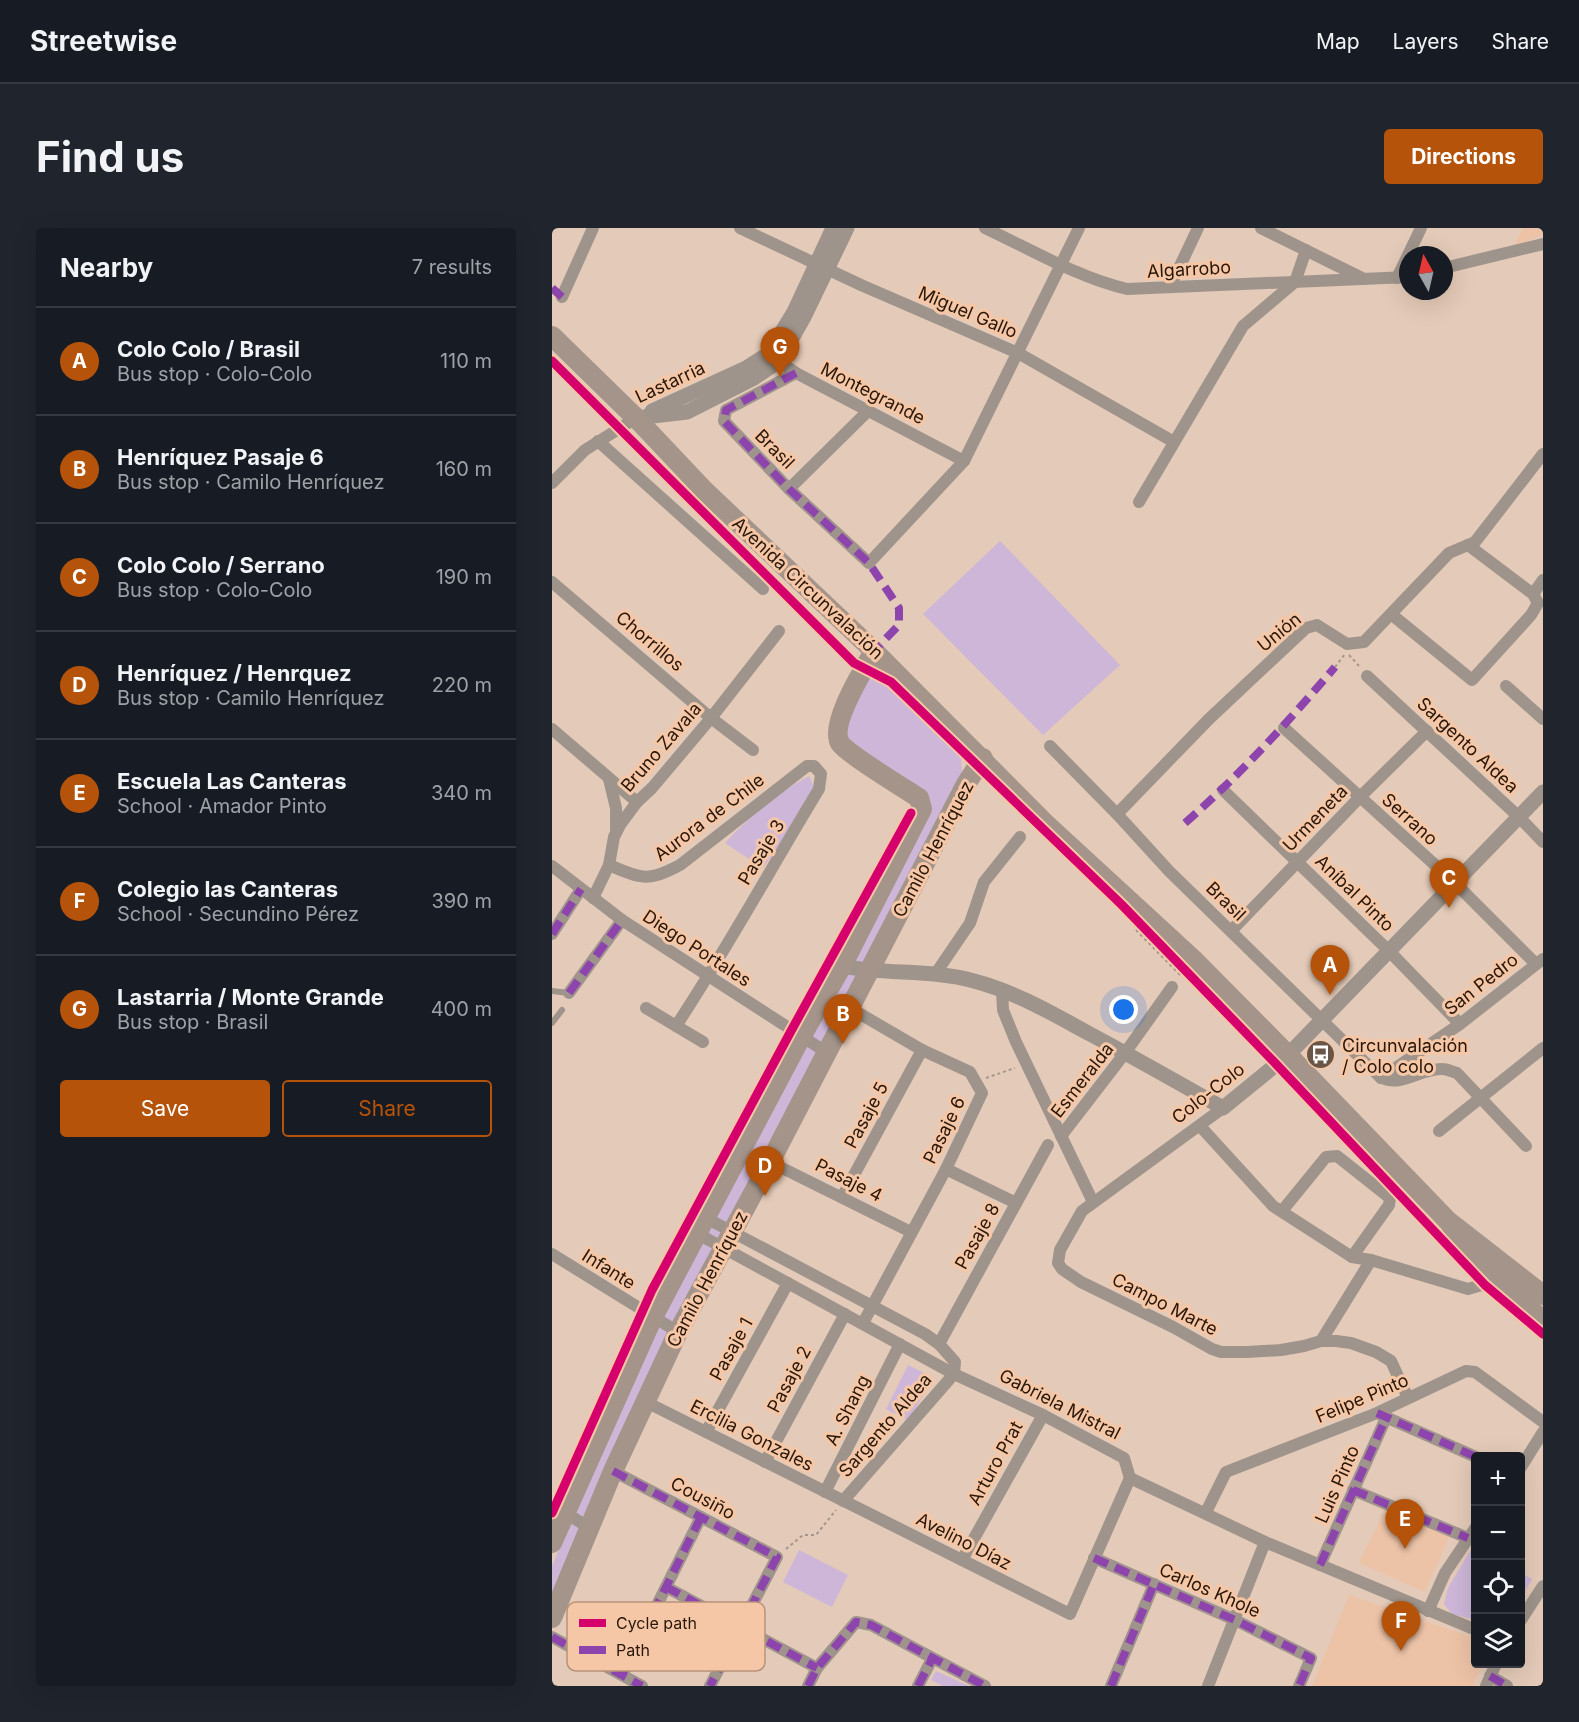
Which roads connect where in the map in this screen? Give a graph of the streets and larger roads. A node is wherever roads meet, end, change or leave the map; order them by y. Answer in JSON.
{"nodes":[{"id":1,"x":593,"y":228,"type":"edge"},
{"id":2,"x":740,"y":228,"type":"edge"},
{"id":3,"x":833,"y":228,"type":"edge"},
{"id":4,"x":847,"y":228,"type":"edge"},
{"id":5,"x":985,"y":228,"type":"edge"},
{"id":6,"x":1079,"y":228,"type":"edge"},
{"id":7,"x":1198,"y":228,"type":"edge"},
{"id":8,"x":1261,"y":228,"type":"edge"},
{"id":9,"x":1421,"y":228,"type":"edge"},
{"id":10,"x":1543,"y":244,"type":"edge"},
{"id":11,"x":1414,"y":246,"type":"edge"},
{"id":12,"x":1306,"y":250,"type":"junction"},
{"id":13,"x":1062,"y":264,"type":"junction"},
{"id":14,"x":1453,"y":266,"type":"edge"},
{"id":15,"x":821,"y":267,"type":"junction"},
{"id":16,"x":1399,"y":277,"type":"edge"},
{"id":17,"x":1365,"y":279,"type":"junction"},
{"id":18,"x":1295,"y":282,"type":"junction"},
{"id":19,"x":1170,"y":287,"type":"junction"},
{"id":20,"x":562,"y":297,"type":"dead end"},
{"id":21,"x":552,"y":336,"type":"edge"},
{"id":22,"x":1018,"y":353,"type":"junction"},
{"id":23,"x":774,"y":358,"type":"junction"},
{"id":24,"x":796,"y":373,"type":"junction"},
{"id":25,"x":867,"y":412,"type":"junction"},
{"id":26,"x":636,"y":418,"type":"junction"},
{"id":27,"x":598,"y":441,"type":"junction"},
{"id":28,"x":1174,"y":442,"type":"junction"},
{"id":29,"x":1543,"y":454,"type":"edge"},
{"id":30,"x":964,"y":460,"type":"junction"},
{"id":31,"x":552,"y":483,"type":"edge"},
{"id":32,"x":789,"y":489,"type":"junction"},
{"id":33,"x":1139,"y":502,"type":"dead end"},
{"id":34,"x":1468,"y":545,"type":"junction"},
{"id":35,"x":1543,"y":580,"type":"edge"},
{"id":36,"x":552,"y":582,"type":"edge"},
{"id":37,"x":763,"y":589,"type":"dead end"},
{"id":38,"x":1536,"y":599,"type":"junction"},
{"id":39,"x":1391,"y":614,"type":"junction"},
{"id":40,"x":779,"y":630,"type":"dead end"},
{"id":41,"x":874,"y":651,"type":"junction"},
{"id":42,"x":1367,"y":676,"type":"road end"},
{"id":43,"x":1506,"y":686,"type":"dead end"},
{"id":44,"x":711,"y":717,"type":"junction"},
{"id":45,"x":1543,"y":719,"type":"edge"},
{"id":46,"x":1284,"y":728,"type":"dead end"},
{"id":47,"x":552,"y":729,"type":"edge"},
{"id":48,"x":1427,"y":732,"type":"junction"},
{"id":49,"x":1050,"y":746,"type":"dead end"},
{"id":50,"x":753,"y":750,"type":"dead end"},
{"id":51,"x":983,"y":758,"type":"junction"},
{"id":52,"x":793,"y":776,"type":"joint"},
{"id":53,"x":609,"y":778,"type":"junction"},
{"id":54,"x":1223,"y":789,"type":"dead end"},
{"id":55,"x":1543,"y":792,"type":"edge"},
{"id":56,"x":1359,"y":798,"type":"junction"},
{"id":57,"x":637,"y":802,"type":"junction"},
{"id":58,"x":1117,"y":814,"type":"junction"},
{"id":59,"x":1520,"y":817,"type":"junction"},
{"id":60,"x":616,"y":831,"type":"junction"},
{"id":61,"x":1020,"y":837,"type":"dead end"},
{"id":62,"x":1543,"y":842,"type":"edge"},
{"id":63,"x":1297,"y":862,"type":"junction"},
{"id":64,"x":609,"y":865,"type":"junction"},
{"id":65,"x":552,"y":866,"type":"edge"},
{"id":66,"x":1455,"y":883,"type":"junction"},
{"id":67,"x":581,"y":889,"type":"junction"},
{"id":68,"x":593,"y":897,"type":"junction"},
{"id":69,"x":622,"y":920,"type":"junction"},
{"id":70,"x":1231,"y":931,"type":"junction"},
{"id":71,"x":552,"y":934,"type":"edge"},
{"id":72,"x":1389,"y":951,"type":"junction"},
{"id":73,"x":1540,"y":961,"type":"edge"},
{"id":74,"x":843,"y":966,"type":"junction"},
{"id":75,"x":868,"y":971,"type":"junction"},
{"id":76,"x":936,"y":973,"type":"junction"},
{"id":77,"x":708,"y":977,"type":"junction"},
{"id":78,"x":1172,"y":987,"type":"dead end"},
{"id":79,"x":1002,"y":990,"type":"junction"},
{"id":80,"x":569,"y":993,"type":"road end"},
{"id":81,"x":646,"y":1008,"type":"dead end"},
{"id":82,"x":850,"y":1008,"type":"junction"},
{"id":83,"x":1323,"y":1020,"type":"junction"},
{"id":84,"x":1460,"y":1024,"type":"junction"},
{"id":85,"x":676,"y":1026,"type":"junction"},
{"id":86,"x":801,"y":1037,"type":"junction"},
{"id":87,"x":703,"y":1042,"type":"dead end"},
{"id":88,"x":1543,"y":1048,"type":"edge"},
{"id":89,"x":922,"y":1050,"type":"junction"},
{"id":90,"x":826,"y":1053,"type":"junction"},
{"id":91,"x":1125,"y":1053,"type":"junction"},
{"id":92,"x":1288,"y":1055,"type":"junction"},
{"id":93,"x":1381,"y":1078,"type":"junction"},
{"id":94,"x":1479,"y":1098,"type":"junction"},
{"id":95,"x":1223,"y":1108,"type":"junction"},
{"id":96,"x":1200,"y":1126,"type":"junction"},
{"id":97,"x":1439,"y":1131,"type":"dead end"},
{"id":98,"x":1061,"y":1136,"type":"junction"},
{"id":99,"x":1048,"y":1145,"type":"dead end"},
{"id":100,"x":1526,"y":1146,"type":"dead end"},
{"id":101,"x":770,"y":1162,"type":"junction"},
{"id":102,"x":946,"y":1169,"type":"junction"},
{"id":103,"x":842,"y":1197,"type":"junction"},
{"id":104,"x":1093,"y":1202,"type":"junction"},
{"id":105,"x":1016,"y":1203,"type":"junction"},
{"id":106,"x":1282,"y":1211,"type":"junction"},
{"id":107,"x":1448,"y":1221,"type":"junction"},
{"id":108,"x":702,"y":1226,"type":"junction"},
{"id":109,"x":911,"y":1232,"type":"junction"},
{"id":110,"x":728,"y":1240,"type":"junction"},
{"id":111,"x":552,"y":1254,"type":"edge"},
{"id":112,"x":1352,"y":1257,"type":"junction"},
{"id":113,"x":1371,"y":1260,"type":"junction"},
{"id":114,"x":1062,"y":1269,"type":"joint"},
{"id":115,"x":1495,"y":1281,"type":"junction"},
{"id":116,"x":788,"y":1282,"type":"junction"},
{"id":117,"x":1543,"y":1296,"type":"edge"},
{"id":118,"x":872,"y":1305,"type":"junction"},
{"id":119,"x":845,"y":1314,"type":"junction"},
{"id":120,"x":653,"y":1317,"type":"junction"},
{"id":121,"x":1543,"y":1320,"type":"edge"},
{"id":122,"x":863,"y":1323,"type":"junction"},
{"id":123,"x":678,"y":1332,"type":"junction"},
{"id":124,"x":1321,"y":1341,"type":"junction"},
{"id":125,"x":900,"y":1344,"type":"junction"},
{"id":126,"x":939,"y":1344,"type":"junction"},
{"id":127,"x":954,"y":1374,"type":"junction"},
{"id":128,"x":1408,"y":1398,"type":"junction"},
{"id":129,"x":644,"y":1401,"type":"junction"},
{"id":130,"x":1043,"y":1415,"type":"junction"},
{"id":131,"x":1382,"y":1416,"type":"junction"},
{"id":132,"x":1543,"y":1422,"type":"edge"},
{"id":133,"x":706,"y":1432,"type":"junction"},
{"id":134,"x":1543,"y":1432,"type":"edge"},
{"id":135,"x":1471,"y":1455,"type":"edge"},
{"id":136,"x":1525,"y":1461,"type":"edge"},
{"id":137,"x":765,"y":1462,"type":"junction"},
{"id":138,"x":613,"y":1471,"type":"junction"},
{"id":139,"x":1130,"y":1478,"type":"junction"},
{"id":140,"x":1353,"y":1490,"type":"junction"},
{"id":141,"x":825,"y":1492,"type":"junction"},
{"id":142,"x":843,"y":1501,"type":"junction"},
{"id":143,"x":558,"y":1509,"type":"edge"},
{"id":144,"x":1206,"y":1512,"type":"junction"},
{"id":145,"x":701,"y":1517,"type":"junction"},
{"id":146,"x":590,"y":1528,"type":"junction"},
{"id":147,"x":1471,"y":1533,"type":"edge"},
{"id":148,"x":1471,"y":1535,"type":"edge"},
{"id":149,"x":1265,"y":1542,"type":"junction"},
{"id":150,"x":552,"y":1543,"type":"edge"},
{"id":151,"x":1094,"y":1558,"type":"junction"},
{"id":152,"x":962,"y":1560,"type":"junction"},
{"id":153,"x":1320,"y":1565,"type":"junction"},
{"id":154,"x":1154,"y":1584,"type":"junction"},
{"id":155,"x":1543,"y":1586,"type":"edge"},
{"id":156,"x":666,"y":1587,"type":"junction"},
{"id":157,"x":658,"y":1602,"type":"edge"},
{"id":158,"x":694,"y":1602,"type":"edge"},
{"id":159,"x":754,"y":1602,"type":"edge"},
{"id":160,"x":1428,"y":1611,"type":"junction"},
{"id":161,"x":1525,"y":1614,"type":"edge"},
{"id":162,"x":552,"y":1618,"type":"edge"},
{"id":163,"x":1235,"y":1620,"type":"junction"},
{"id":164,"x":1471,"y":1628,"type":"edge"},
{"id":165,"x":552,"y":1637,"type":"edge"},
{"id":166,"x":765,"y":1640,"type":"edge"},
{"id":167,"x":567,"y":1645,"type":"edge"},
{"id":168,"x":932,"y":1659,"type":"junction"},
{"id":169,"x":817,"y":1668,"type":"junction"},
{"id":170,"x":615,"y":1671,"type":"edge"},
{"id":171,"x":624,"y":1671,"type":"edge"},
{"id":172,"x":718,"y":1671,"type":"edge"},
{"id":173,"x":622,"y":1675,"type":"junction"},
{"id":174,"x":1488,"y":1681,"type":"edge"},
{"id":175,"x":921,"y":1685,"type":"edge"},
{"id":176,"x":642,"y":1686,"type":"edge"},
{"id":177,"x":710,"y":1686,"type":"edge"},
{"id":178,"x":808,"y":1686,"type":"edge"},
{"id":179,"x":985,"y":1686,"type":"edge"},
{"id":180,"x":1111,"y":1686,"type":"edge"},
{"id":181,"x":1208,"y":1686,"type":"edge"},
{"id":182,"x":1299,"y":1686,"type":"edge"},
{"id":183,"x":1507,"y":1686,"type":"edge"}],
"edges":[{"from":1,"to":20,"type":"street"},
{"from":2,"to":15,"type":"street","name":"Miguel Gallo"},
{"from":3,"to":15,"type":"street","name":"Lastarria"},
{"from":4,"to":15,"type":"street","name":"Lastarria"},
{"from":5,"to":13,"type":"street","name":"Algarrobo"},
{"from":6,"to":13,"type":"street"},
{"from":7,"to":19,"type":"street"},
{"from":8,"to":12,"type":"street"},
{"from":9,"to":11,"type":"street"},
{"from":10,"to":14,"type":"street"},
{"from":12,"to":17,"type":"street"},
{"from":12,"to":18,"type":"street"},
{"from":13,"to":19,"type":"street","name":"Algarrobo"},
{"from":13,"to":22,"type":"street"},
{"from":15,"to":22,"type":"street","name":"Miguel Gallo"},
{"from":15,"to":23,"type":"street","name":"Lastarria"},
{"from":16,"to":17,"type":"street","name":"Algarrobo"},
{"from":17,"to":18,"type":"street","name":"Algarrobo"},
{"from":18,"to":19,"type":"street","name":"Algarrobo"},
{"from":18,"to":28,"type":"street"},
{"from":21,"to":26,"type":"main road","name":"Avenida Circunvalación"},
{"from":22,"to":28,"type":"street","name":"Miguel Gallo"},
{"from":22,"to":30,"type":"street"},
{"from":23,"to":24,"type":"street","name":"Montegrande"},
{"from":23,"to":26,"type":"street","name":"Lastarria"},
{"from":24,"to":25,"type":"street","name":"Montegrande"},
{"from":24,"to":32,"type":"street","name":"Brasil"},
{"from":25,"to":30,"type":"street","name":"Montegrande"},
{"from":25,"to":32,"type":"street"},
{"from":26,"to":27,"type":"street"},
{"from":26,"to":41,"type":"main road","name":"Avenida Circunvalación"},
{"from":27,"to":31,"type":"street"},
{"from":27,"to":37,"type":"street"},
{"from":28,"to":33,"type":"street"},
{"from":29,"to":34,"type":"street","name":"Unión"},
{"from":30,"to":32,"type":"street","name":"Brasil"},
{"from":34,"to":38,"type":"street"},
{"from":34,"to":39,"type":"street","name":"Unión"},
{"from":35,"to":38,"type":"street"},
{"from":36,"to":44,"type":"street","name":"Chorrillos"},
{"from":38,"to":39,"type":"street"},
{"from":39,"to":58,"type":"street","name":"Unión"},
{"from":40,"to":44,"type":"street","name":"Bruno Zavala"},
{"from":41,"to":51,"type":"main road","name":"Avenida Circunvalación"},
{"from":41,"to":74,"type":"main road","name":"Camilo Henríquez"},
{"from":42,"to":48,"type":"street","name":"Sargento Aldea"},
{"from":43,"to":45,"type":"street"},
{"from":44,"to":50,"type":"street","name":"Chorrillos"},
{"from":44,"to":57,"type":"street","name":"Bruno Zavala"},
{"from":46,"to":56,"type":"street","name":"Serrano"},
{"from":47,"to":53,"type":"street"},
{"from":48,"to":56,"type":"street","name":"Urmeneta"},
{"from":48,"to":59,"type":"street","name":"Sargento Aldea"},
{"from":49,"to":58,"type":"street","name":"Brasil"},
{"from":51,"to":75,"type":"main road","name":"Camilo Henríquez"},
{"from":51,"to":92,"type":"main road","name":"Avenida Circunvalación"},
{"from":52,"to":64,"type":"street","name":"Aurora de Chile"},
{"from":52,"to":77,"type":"street","name":"Pasaje 3"},
{"from":53,"to":57,"type":"street"},
{"from":53,"to":60,"type":"street"},
{"from":54,"to":63,"type":"street","name":"Aníbal Pinto"},
{"from":55,"to":59,"type":"street","name":"Colo-Colo"},
{"from":56,"to":63,"type":"street","name":"Urmeneta"},
{"from":56,"to":66,"type":"street","name":"Serrano"},
{"from":57,"to":60,"type":"street","name":"Bruno Zavala"},
{"from":58,"to":70,"type":"street","name":"Brasil"},
{"from":59,"to":62,"type":"street","name":"Sargento Aldea"},
{"from":59,"to":66,"type":"street","name":"Colo-Colo"},
{"from":60,"to":64,"type":"street","name":"Bruno Zavala"},
{"from":61,"to":76,"type":"street"},
{"from":63,"to":70,"type":"street","name":"Urmeneta"},
{"from":63,"to":72,"type":"street","name":"Aníbal Pinto"},
{"from":64,"to":68,"type":"street","name":"Bruno Zavala"},
{"from":65,"to":67,"type":"street","name":"Diego Portales"},
{"from":66,"to":72,"type":"street","name":"Colo-Colo"},
{"from":66,"to":73,"type":"street","name":"Serrano"},
{"from":67,"to":68,"type":"street","name":"Diego Portales"},
{"from":67,"to":71,"type":"street"},
{"from":68,"to":69,"type":"street","name":"Diego Portales"},
{"from":69,"to":77,"type":"street","name":"Diego Portales"},
{"from":69,"to":80,"type":"street"},
{"from":70,"to":83,"type":"street","name":"Brasil"},
{"from":72,"to":83,"type":"street","name":"Colo-Colo"},
{"from":72,"to":84,"type":"street","name":"Aníbal Pinto"},
{"from":73,"to":84,"type":"street","name":"San Pedro"},
{"from":74,"to":75,"type":"street"},
{"from":74,"to":86,"type":"main road","name":"Camilo Henríquez"},
{"from":75,"to":76,"type":"street"},
{"from":75,"to":82,"type":"main road","name":"Camilo Henríquez"},
{"from":76,"to":79,"type":"street"},
{"from":77,"to":85,"type":"street"},
{"from":77,"to":86,"type":"street","name":"Diego Portales"},
{"from":78,"to":91,"type":"street","name":"Esmeralda"},
{"from":79,"to":91,"type":"street"},
{"from":79,"to":98,"type":"street"},
{"from":81,"to":85,"type":"street"},
{"from":82,"to":89,"type":"street","name":"Pasaje 6"},
{"from":82,"to":90,"type":"main road","name":"Camilo Henríquez"},
{"from":83,"to":92,"type":"street","name":"Colo-Colo"},
{"from":83,"to":93,"type":"street","name":"Brasil"},
{"from":84,"to":93,"type":"street","name":"San Pedro"},
{"from":85,"to":87,"type":"street"},
{"from":86,"to":90,"type":"street","name":"Diego Portales"},
{"from":86,"to":108,"type":"main road","name":"Camilo Henríquez"},
{"from":88,"to":94,"type":"street"},
{"from":89,"to":102,"type":"street","name":"Pasaje 6"},
{"from":89,"to":103,"type":"street","name":"Pasaje 5"},
{"from":90,"to":101,"type":"main road","name":"Camilo Henríquez"},
{"from":91,"to":95,"type":"street"},
{"from":91,"to":98,"type":"street","name":"Esmeralda"},
{"from":92,"to":95,"type":"street","name":"Colo-Colo"},
{"from":92,"to":107,"type":"main road","name":"Avenida Circunvalación"},
{"from":93,"to":94,"type":"street"},
{"from":94,"to":97,"type":"street"},
{"from":94,"to":100,"type":"street"},
{"from":95,"to":96,"type":"street","name":"Colo-Colo"},
{"from":96,"to":104,"type":"street","name":"Colo-Colo"},
{"from":96,"to":106,"type":"street"},
{"from":98,"to":104,"type":"street"},
{"from":99,"to":105,"type":"street","name":"Pasaje 8"},
{"from":101,"to":103,"type":"street","name":"Pasaje 4"},
{"from":101,"to":110,"type":"main road","name":"Camilo Henríquez"},
{"from":102,"to":105,"type":"street"},
{"from":102,"to":109,"type":"street","name":"Pasaje 6"},
{"from":103,"to":109,"type":"street","name":"Pasaje 4"},
{"from":104,"to":114,"type":"street","name":"Colo-Colo"},
{"from":105,"to":126,"type":"street","name":"Pasaje 8"},
{"from":106,"to":112,"type":"street"},
{"from":106,"to":112,"type":"street"},
{"from":107,"to":115,"type":"main road","name":"Avenida Circunvalación"},
{"from":107,"to":117,"type":"main road","name":"Avenida Circunvalación"},
{"from":108,"to":110,"type":"street","name":"Gabriela Mistral"},
{"from":108,"to":110,"type":"street","name":"Gabriela Mistral"},
{"from":108,"to":120,"type":"main road","name":"Camilo Henríquez"},
{"from":109,"to":118,"type":"street","name":"Pasaje 6"},
{"from":110,"to":116,"type":"street","name":"Gabriela Mistral"},
{"from":110,"to":118,"type":"street","name":"Gabriela Mistral"},
{"from":110,"to":123,"type":"main road","name":"Camilo Henríquez"},
{"from":111,"to":120,"type":"street","name":"Infante"},
{"from":112,"to":113,"type":"street"},
{"from":113,"to":115,"type":"street"},
{"from":113,"to":124,"type":"street"},
{"from":114,"to":124,"type":"street","name":"Campo Marte"},
{"from":115,"to":121,"type":"main road","name":"Avenida Circunvalación"},
{"from":116,"to":119,"type":"street","name":"Gabriela Mistral"},
{"from":116,"to":133,"type":"street","name":"Pasaje 1"},
{"from":118,"to":122,"type":"street","name":"Pasaje 6"},
{"from":118,"to":126,"type":"street","name":"Gabriela Mistral"},
{"from":119,"to":122,"type":"street","name":"Gabriela Mistral"},
{"from":119,"to":137,"type":"street","name":"Pasaje 2"},
{"from":120,"to":123,"type":"street","name":"Infante"},
{"from":120,"to":143,"type":"main road","name":"Camilo Henríquez"},
{"from":122,"to":125,"type":"street","name":"Gabriela Mistral"},
{"from":123,"to":129,"type":"main road","name":"Camilo Henríquez"},
{"from":124,"to":128,"type":"street","name":"Campo Marte"},
{"from":125,"to":127,"type":"street","name":"Gabriela Mistral"},
{"from":125,"to":141,"type":"street","name":"A. Shang"},
{"from":126,"to":127,"type":"street","name":"Gabriela Mistral"},
{"from":127,"to":130,"type":"street","name":"Gabriela Mistral"},
{"from":127,"to":142,"type":"street","name":"Sargento Aldea"},
{"from":128,"to":131,"type":"street","name":"Felipe Pinto"},
{"from":128,"to":132,"type":"street","name":"Felipe Pinto"},
{"from":129,"to":133,"type":"street","name":"Ercilia Gonzales"},
{"from":129,"to":138,"type":"main road","name":"Camilo Henríquez"},
{"from":130,"to":139,"type":"street","name":"Gabriela Mistral"},
{"from":130,"to":152,"type":"street","name":"Arturo Prat"},
{"from":131,"to":135,"type":"street"},
{"from":131,"to":140,"type":"street","name":"Luis Pinto"},
{"from":131,"to":144,"type":"street","name":"Felipe Pinto"},
{"from":133,"to":137,"type":"street","name":"Ercilia Gonzales"},
{"from":134,"to":136,"type":"street"},
{"from":137,"to":141,"type":"street","name":"Ercilia Gonzales"},
{"from":138,"to":145,"type":"street","name":"Cousiño"},
{"from":138,"to":146,"type":"main road","name":"Camilo Henríquez"},
{"from":139,"to":144,"type":"street"},
{"from":139,"to":151,"type":"street"},
{"from":140,"to":147,"type":"street"},
{"from":140,"to":153,"type":"street","name":"Luis Pinto"},
{"from":141,"to":142,"type":"street","name":"Ercilia Gonzales"},
{"from":142,"to":152,"type":"street","name":"Avelino Díaz"},
{"from":143,"to":146,"type":"street"},
{"from":143,"to":150,"type":"main road","name":"Camilo Henríquez"},
{"from":144,"to":149,"type":"street"},
{"from":145,"to":156,"type":"street"},
{"from":145,"to":159,"type":"street","name":"Cousiño"},
{"from":146,"to":162,"type":"main road","name":"Camilo Henríquez"},
{"from":148,"to":160,"type":"street"},
{"from":149,"to":153,"type":"street"},
{"from":149,"to":163,"type":"street"},
{"from":151,"to":152,"type":"street","name":"Avelino Díaz"},
{"from":151,"to":154,"type":"street","name":"Carlos Khole"},
{"from":153,"to":160,"type":"street"},
{"from":154,"to":163,"type":"street","name":"Carlos Khole"},
{"from":154,"to":180,"type":"street"},
{"from":155,"to":161,"type":"street"},
{"from":156,"to":157,"type":"street"},
{"from":156,"to":158,"type":"street"},
{"from":160,"to":164,"type":"street"},
{"from":163,"to":181,"type":"street"},
{"from":163,"to":182,"type":"street","name":"Carlos Khole"},
{"from":165,"to":167,"type":"street"},
{"from":166,"to":169,"type":"street"},
{"from":168,"to":169,"type":"street"},
{"from":168,"to":175,"type":"street"},
{"from":168,"to":179,"type":"street"},
{"from":169,"to":178,"type":"street"},
{"from":170,"to":173,"type":"street"},
{"from":171,"to":173,"type":"street"},
{"from":172,"to":177,"type":"street"},
{"from":173,"to":176,"type":"street"},
{"from":174,"to":183,"type":"street"}]}
